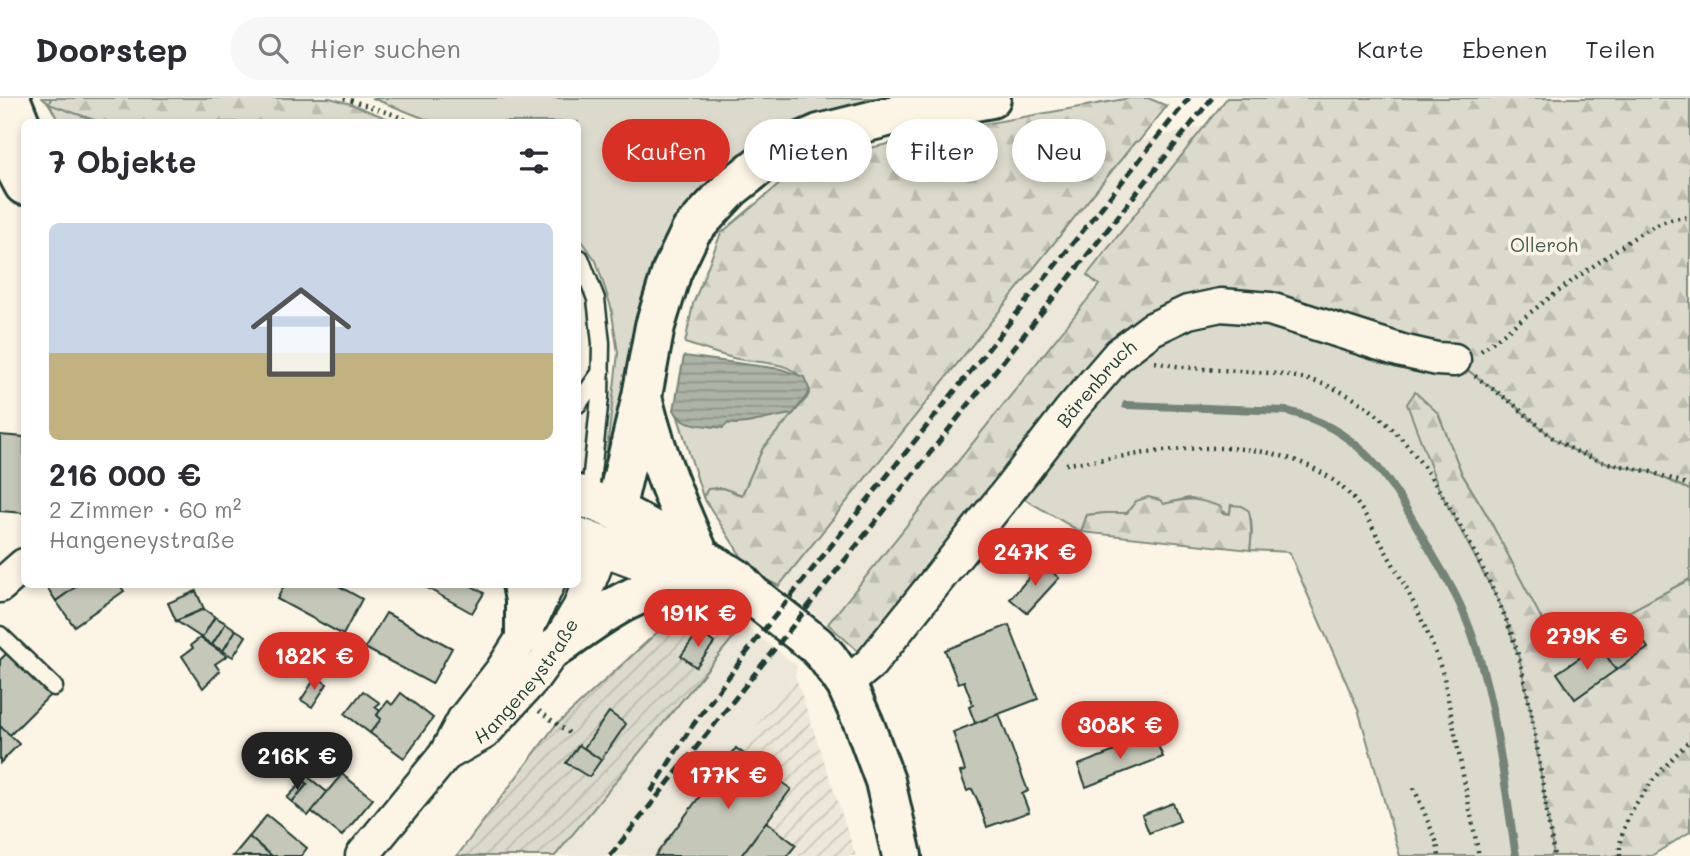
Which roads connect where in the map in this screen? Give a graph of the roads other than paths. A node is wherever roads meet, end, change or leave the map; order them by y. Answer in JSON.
{"nodes":[{"id":1,"x":10,"y":98,"type":"edge"},
{"id":2,"x":991,"y":98,"type":"edge"},
{"id":3,"x":21,"y":126,"type":"edge"},
{"id":4,"x":0,"y":140,"type":"edge"},
{"id":5,"x":21,"y":180,"type":"edge"},
{"id":6,"x":581,"y":261,"type":"edge"},
{"id":7,"x":1454,"y":360,"type":"road end"},
{"id":8,"x":601,"y":372,"type":"junction"},
{"id":9,"x":642,"y":396,"type":"junction"},
{"id":10,"x":581,"y":400,"type":"edge"},
{"id":11,"x":590,"y":520,"type":"edge"},
{"id":12,"x":21,"y":568,"type":"edge"},
{"id":13,"x":697,"y":569,"type":"junction"},
{"id":14,"x":0,"y":586,"type":"edge"},
{"id":15,"x":523,"y":588,"type":"edge"},
{"id":16,"x":547,"y":588,"type":"edge"},
{"id":17,"x":0,"y":635,"type":"edge"},
{"id":18,"x":540,"y":641,"type":"junction"},
{"id":19,"x":846,"y":684,"type":"junction"},
{"id":20,"x":54,"y":687,"type":"dead end"},
{"id":21,"x":362,"y":856,"type":"edge"},
{"id":22,"x":902,"y":856,"type":"edge"}],
"edges":[{"from":1,"to":3,"type":"main road"},
{"from":2,"to":9,"type":"main road"},
{"from":4,"to":5,"type":"main road"},
{"from":6,"to":8,"type":"lane"},
{"from":7,"to":19,"type":"street","name":"Bärenbruch"},
{"from":8,"to":10,"type":"lane"},
{"from":8,"to":11,"type":"lane"},
{"from":9,"to":11,"type":"main road"},
{"from":9,"to":13,"type":"main road"},
{"from":11,"to":13,"type":"main road"},
{"from":11,"to":18,"type":"street","name":"Hangeneystraße"},
{"from":12,"to":14,"type":"street"},
{"from":13,"to":18,"type":"main road"},
{"from":13,"to":19,"type":"main road"},
{"from":15,"to":18,"type":"main road"},
{"from":16,"to":18,"type":"street","name":"Hangeneystraße"},
{"from":17,"to":20,"type":"lane"},
{"from":18,"to":21,"type":"street","name":"Hangeneystraße"},
{"from":19,"to":22,"type":"main road"}]}
